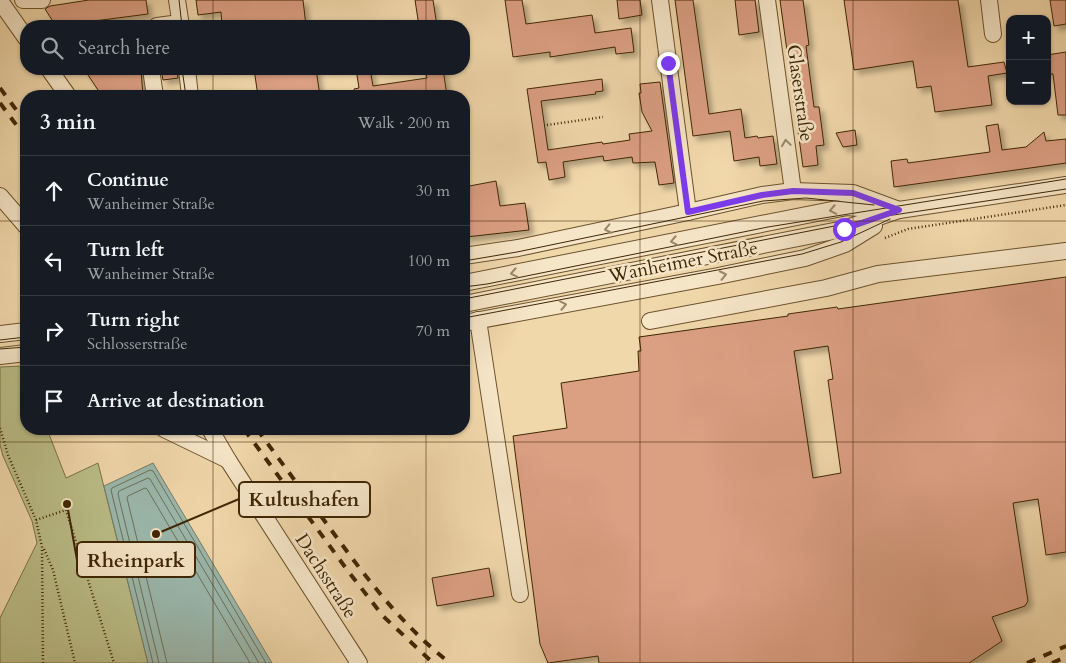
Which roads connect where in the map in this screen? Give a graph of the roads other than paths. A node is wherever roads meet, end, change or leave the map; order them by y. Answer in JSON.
{"nodes":[{"id":1,"x":23,"y":0,"type":"edge"},
{"id":2,"x":42,"y":0,"type":"edge"},
{"id":3,"x":177,"y":0,"type":"edge"},
{"id":4,"x":660,"y":0,"type":"edge"},
{"id":5,"x":767,"y":0,"type":"edge"},
{"id":6,"x":989,"y":0,"type":"edge"},
{"id":7,"x":0,"y":1,"type":"edge"},
{"id":8,"x":180,"y":20,"type":"edge"},
{"id":9,"x":20,"y":29,"type":"edge"},
{"id":10,"x":993,"y":34,"type":"dead end"},
{"id":11,"x":53,"y":75,"type":"edge"},
{"id":12,"x":152,"y":75,"type":"edge"},
{"id":13,"x":187,"y":75,"type":"edge"},
{"id":14,"x":64,"y":90,"type":"edge"},
{"id":15,"x":154,"y":90,"type":"edge"},
{"id":16,"x":189,"y":90,"type":"edge"},
{"id":17,"x":1066,"y":185,"type":"edge"},
{"id":18,"x":793,"y":191,"type":"junction"},
{"id":19,"x":0,"y":196,"type":"edge"},
{"id":20,"x":899,"y":210,"type":"junction"},
{"id":21,"x":688,"y":212,"type":"junction"},
{"id":22,"x":20,"y":219,"type":"edge"},
{"id":23,"x":1066,"y":251,"type":"edge"},
{"id":24,"x":470,"y":255,"type":"edge"},
{"id":25,"x":470,"y":282,"type":"edge"},
{"id":26,"x":470,"y":303,"type":"edge"},
{"id":27,"x":650,"y":321,"type":"dead end"},
{"id":28,"x":471,"y":322,"type":"edge"},
{"id":29,"x":20,"y":332,"type":"edge"},
{"id":30,"x":0,"y":334,"type":"edge"},
{"id":31,"x":20,"y":354,"type":"edge"},
{"id":32,"x":0,"y":356,"type":"edge"},
{"id":33,"x":176,"y":435,"type":"edge"},
{"id":34,"x":213,"y":435,"type":"edge"},
{"id":35,"x":228,"y":460,"type":"junction"},
{"id":36,"x":520,"y":594,"type":"dead end"},
{"id":37,"x":359,"y":663,"type":"edge"}],
"edges":[{"from":1,"to":2,"type":"street"},
{"from":3,"to":8,"type":"street"},
{"from":4,"to":21,"type":"street"},
{"from":18,"to":5,"type":"street","name":"Glaserstraße","one_way":true},
{"from":6,"to":10,"type":"street"},
{"from":7,"to":9,"type":"street"},
{"from":11,"to":14,"type":"street"},
{"from":12,"to":15,"type":"street"},
{"from":13,"to":16,"type":"street"},
{"from":17,"to":20,"type":"street","name":"Wanheimer Straße"},
{"from":18,"to":20,"type":"street","name":"Wanheimer Straße"},
{"from":18,"to":21,"type":"street","name":"Wanheimer Straße"},
{"from":19,"to":22,"type":"street"},
{"from":20,"to":25,"type":"street","name":"Wanheimer Straße","one_way":true},
{"from":20,"to":26,"type":"street","name":"Wanheimer Straße"},
{"from":28,"to":20,"type":"street","name":"Wanheimer Straße","one_way":true},
{"from":21,"to":24,"type":"street","name":"Wanheimer Straße","one_way":true},
{"from":23,"to":27,"type":"street"},
{"from":28,"to":36,"type":"street"},
{"from":29,"to":30,"type":"street"},
{"from":31,"to":32,"type":"street"},
{"from":33,"to":35,"type":"street"},
{"from":34,"to":35,"type":"street","name":"Dachsstraße"},
{"from":35,"to":37,"type":"street","name":"Dachsstraße"}]}
